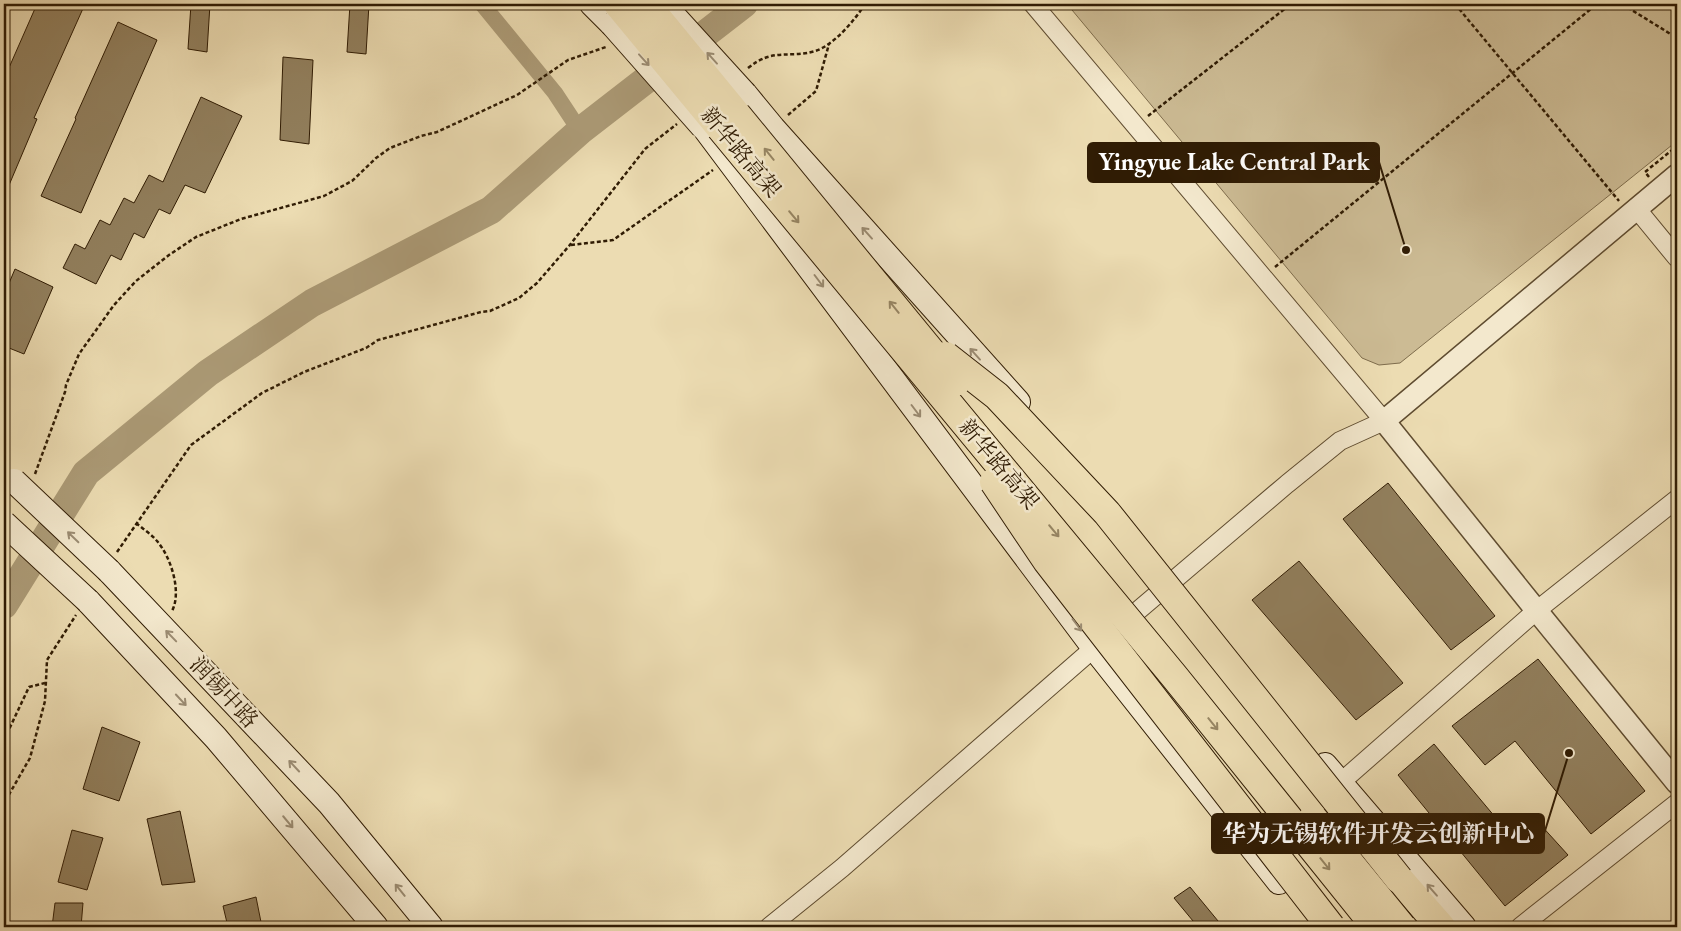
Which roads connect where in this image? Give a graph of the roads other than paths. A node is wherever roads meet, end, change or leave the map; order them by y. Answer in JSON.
{"nodes":[{"id":1,"x":592,"y":4,"type":"edge"},
{"id":2,"x":646,"y":4,"type":"edge"},
{"id":3,"x":663,"y":4,"type":"edge"},
{"id":4,"x":1033,"y":4,"type":"edge"},
{"id":5,"x":615,"y":14,"type":"edge"},
{"id":6,"x":1677,"y":175,"type":"edge"},
{"id":7,"x":1629,"y":206,"type":"junction"},
{"id":8,"x":1677,"y":258,"type":"edge"},
{"id":9,"x":906,"y":336,"type":"junction"},
{"id":10,"x":1384,"y":420,"type":"junction"},
{"id":11,"x":17,"y":477,"type":"edge"},
{"id":12,"x":1677,"y":499,"type":"edge"},
{"id":13,"x":4,"y":522,"type":"edge"},
{"id":14,"x":1176,"y":578,"type":"junction"},
{"id":15,"x":1536,"y":611,"type":"junction"},
{"id":16,"x":1094,"y":648,"type":"junction"},
{"id":17,"x":1340,"y":783,"type":"junction"},
{"id":18,"x":1677,"y":783,"type":"edge"},
{"id":19,"x":1677,"y":803,"type":"edge"},
{"id":20,"x":376,"y":927,"type":"edge"},
{"id":21,"x":431,"y":927,"type":"edge"},
{"id":22,"x":769,"y":927,"type":"edge"},
{"id":23,"x":1315,"y":927,"type":"edge"},
{"id":24,"x":1331,"y":927,"type":"edge"},
{"id":25,"x":1376,"y":927,"type":"edge"},
{"id":26,"x":1402,"y":927,"type":"edge"},
{"id":27,"x":1440,"y":927,"type":"edge"},
{"id":28,"x":1464,"y":927,"type":"edge"},
{"id":29,"x":1520,"y":927,"type":"edge"}],
"edges":[{"from":1,"to":5,"type":"main road"},
{"from":9,"to":2,"type":"highway","name":"新华路高架","one_way":true,"bridge":true},
{"from":14,"to":3,"type":"main road","one_way":true,"bridge":true},
{"from":4,"to":10,"type":"street"},
{"from":5,"to":9,"type":"highway","name":"新华路高架","one_way":true,"bridge":true},
{"from":5,"to":16,"type":"main road","one_way":true,"bridge":true},
{"from":6,"to":7,"type":"street"},
{"from":7,"to":8,"type":"street"},
{"from":7,"to":10,"type":"street"},
{"from":9,"to":24,"type":"highway","bridge":true},
{"from":9,"to":25,"type":"highway","name":"新华路高架","one_way":true,"bridge":true},
{"from":9,"to":26,"type":"highway","name":"新华路高架","bridge":true},
{"from":9,"to":27,"type":"highway","bridge":true},
{"from":10,"to":14,"type":"street"},
{"from":10,"to":15,"type":"street"},
{"from":21,"to":11,"type":"main road","name":"润锡中路","one_way":true,"bridge":true},
{"from":12,"to":15,"type":"street"},
{"from":13,"to":20,"type":"main road","name":"润锡中路","one_way":true,"bridge":true},
{"from":14,"to":16,"type":"street"},
{"from":14,"to":17,"type":"main road"},
{"from":15,"to":17,"type":"street"},
{"from":15,"to":18,"type":"street"},
{"from":16,"to":22,"type":"street"},
{"from":16,"to":23,"type":"main road"},
{"from":28,"to":17,"type":"main road","one_way":true},
{"from":19,"to":29,"type":"street"}]}
